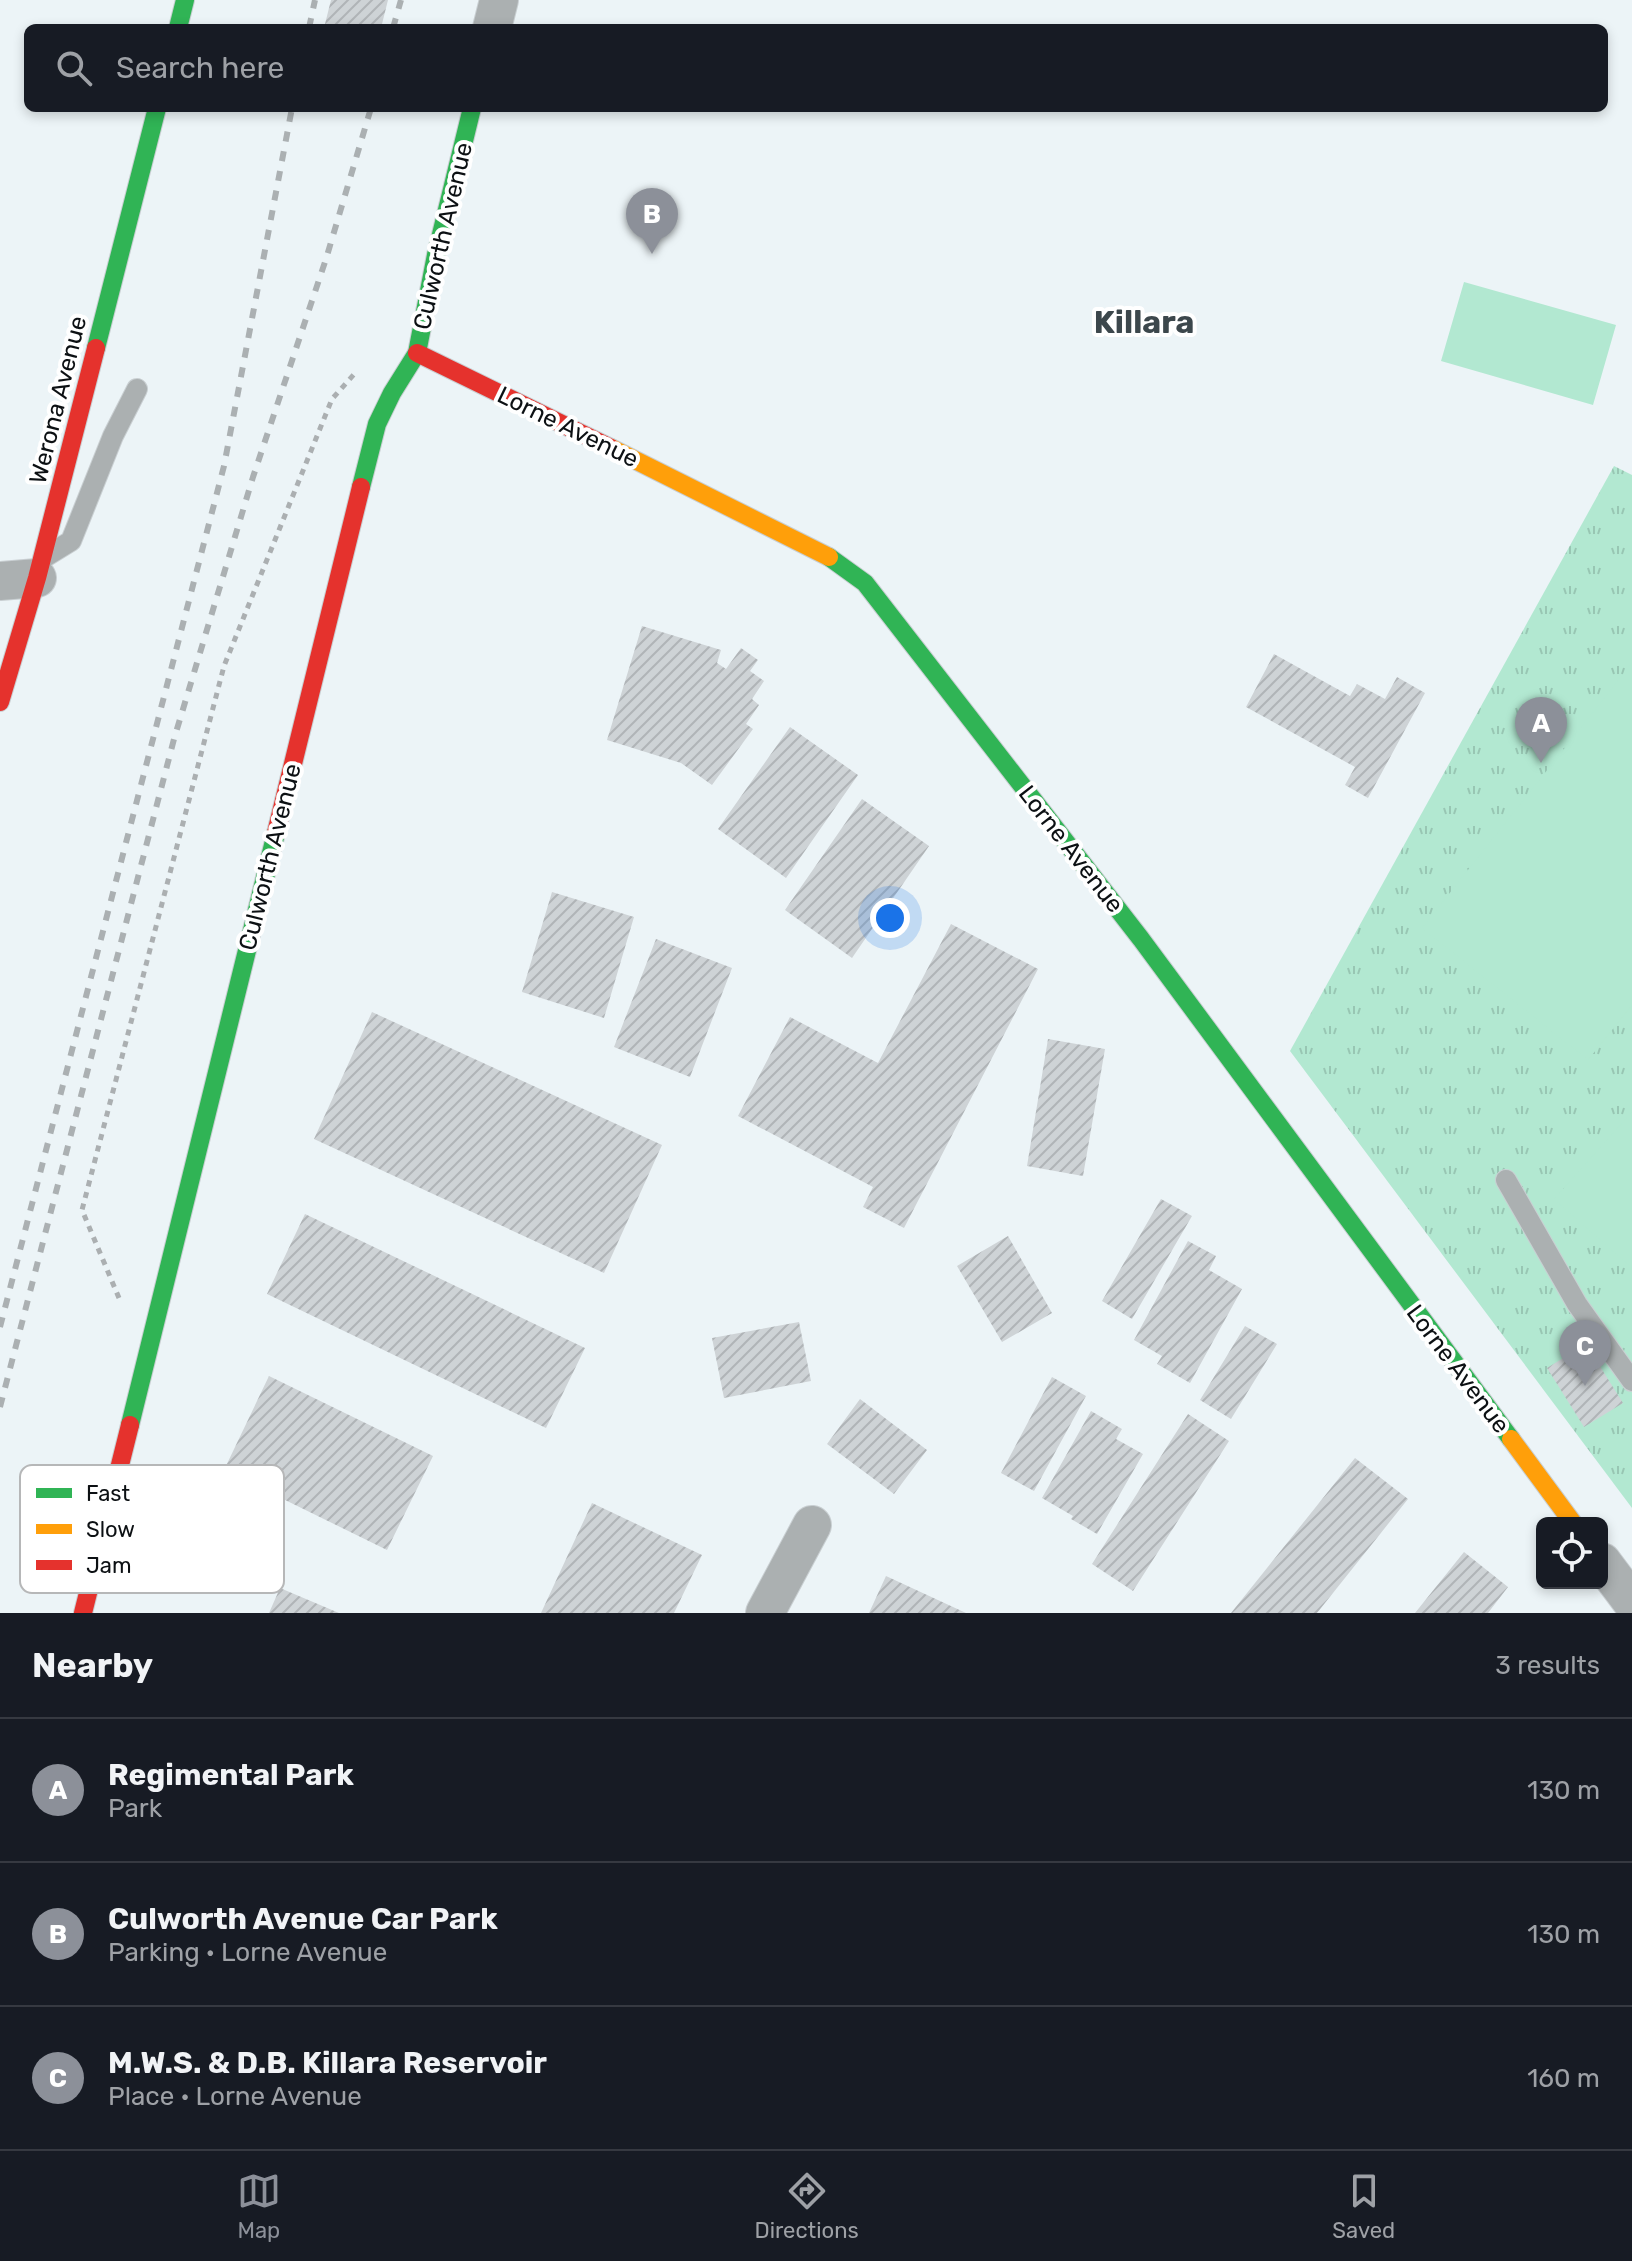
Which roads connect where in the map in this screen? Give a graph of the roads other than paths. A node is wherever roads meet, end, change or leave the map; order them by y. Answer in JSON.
{"nodes":[{"id":1,"x":185,"y":0,"type":"edge"},
{"id":2,"x":499,"y":0,"type":"edge"},
{"id":3,"x":179,"y":24,"type":"edge"},
{"id":4,"x":493,"y":24,"type":"edge"},
{"id":5,"x":156,"y":112,"type":"edge"},
{"id":6,"x":471,"y":112,"type":"edge"},
{"id":7,"x":417,"y":353,"type":"junction"},
{"id":8,"x":137,"y":389,"type":"dead end"},
{"id":9,"x":26,"y":573,"type":"edge"},
{"id":10,"x":0,"y":702,"type":"edge"},
{"id":11,"x":1506,"y":1180,"type":"dead end"},
{"id":12,"x":1632,"y":1381,"type":"edge"},
{"id":13,"x":120,"y":1465,"type":"edge"},
{"id":14,"x":1569,"y":1517,"type":"edge"},
{"id":15,"x":812,"y":1525,"type":"dead end"},
{"id":16,"x":1608,"y":1570,"type":"edge"},
{"id":17,"x":88,"y":1593,"type":"edge"},
{"id":18,"x":1632,"y":1602,"type":"edge"},
{"id":19,"x":83,"y":1613,"type":"edge"},
{"id":20,"x":765,"y":1613,"type":"edge"}],
"edges":[{"from":1,"to":3,"type":"street"},
{"from":2,"to":4,"type":"street"},
{"from":5,"to":9,"type":"street","name":"Werona Avenue"},
{"from":6,"to":7,"type":"street","name":"Culworth Avenue"},
{"from":7,"to":13,"type":"street","name":"Culworth Avenue"},
{"from":7,"to":14,"type":"street","name":"Lorne Avenue"},
{"from":8,"to":9,"type":"lane"},
{"from":9,"to":10,"type":"street","name":"Werona Avenue"},
{"from":11,"to":12,"type":"lane"},
{"from":15,"to":20,"type":"street"},
{"from":16,"to":18,"type":"street"},
{"from":17,"to":19,"type":"street","name":"Culworth Avenue"}]}
